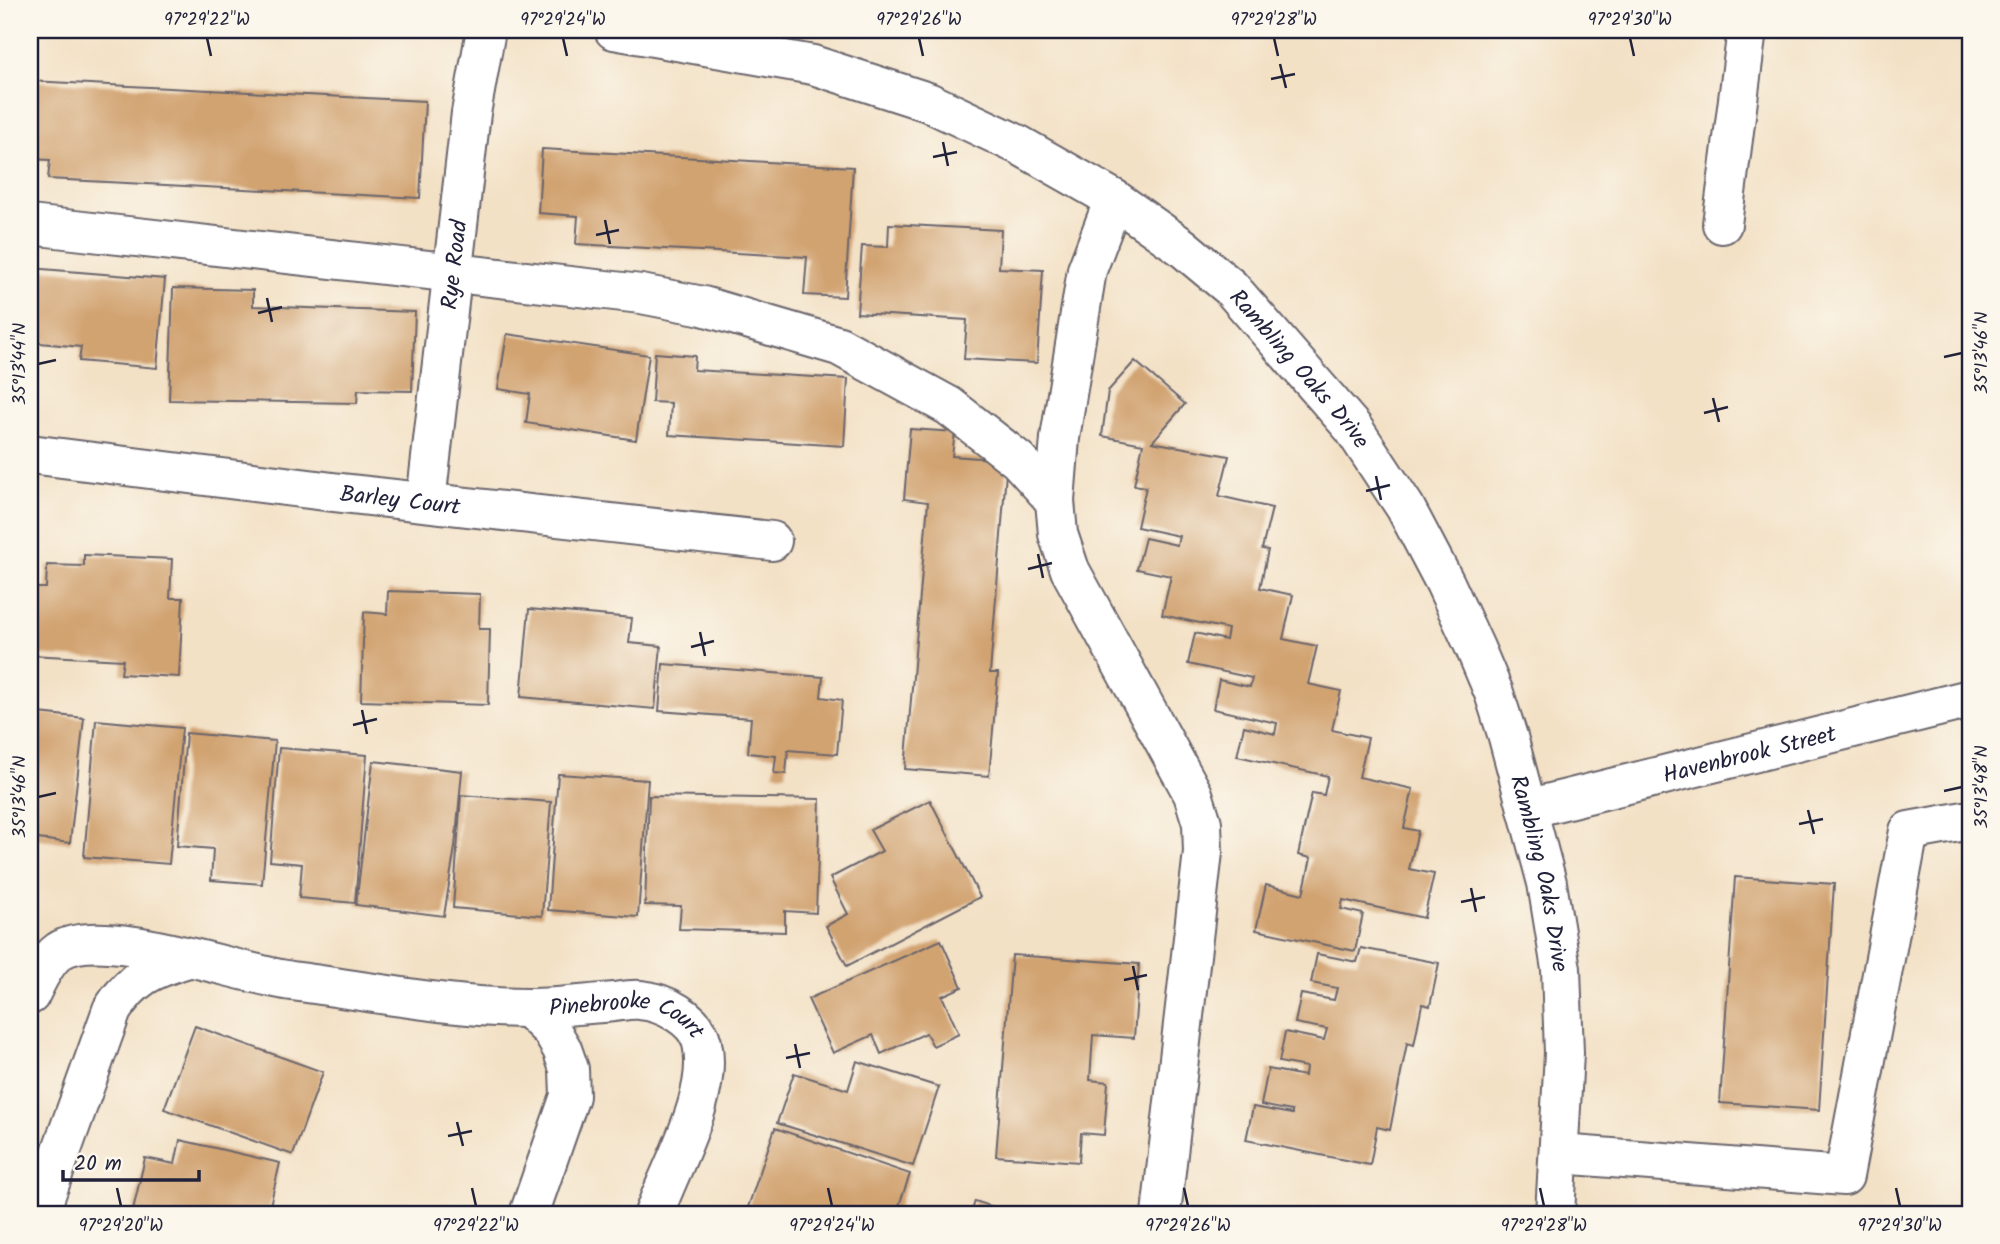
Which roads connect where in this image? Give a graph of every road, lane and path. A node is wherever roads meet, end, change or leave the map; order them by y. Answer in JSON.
{"nodes":[{"id":1,"x":486,"y":30,"type":"edge"},
{"id":2,"x":614,"y":30,"type":"edge"},
{"id":3,"x":1747,"y":30,"type":"edge"},
{"id":4,"x":1114,"y":199,"type":"junction"},
{"id":5,"x":1722,"y":224,"type":"dead end"},
{"id":6,"x":30,"y":226,"type":"edge"},
{"id":7,"x":452,"y":273,"type":"junction"},
{"id":8,"x":30,"y":454,"type":"edge"},
{"id":9,"x":1055,"y":501,"type":"junction"},
{"id":10,"x":426,"y":502,"type":"junction"},
{"id":11,"x":772,"y":541,"type":"dead end"},
{"id":12,"x":1970,"y":699,"type":"edge"},
{"id":13,"x":1527,"y":809,"type":"junction"},
{"id":14,"x":1970,"y":820,"type":"edge"},
{"id":15,"x":188,"y":958,"type":"junction"},
{"id":16,"x":30,"y":995,"type":"edge"},
{"id":17,"x":528,"y":1008,"type":"junction"},
{"id":18,"x":1560,"y":1154,"type":"junction"},
{"id":19,"x":39,"y":1214,"type":"edge"},
{"id":20,"x":529,"y":1214,"type":"edge"},
{"id":21,"x":654,"y":1214,"type":"edge"},
{"id":22,"x":1161,"y":1214,"type":"edge"},
{"id":23,"x":1555,"y":1214,"type":"edge"}],
"edges":[{"from":1,"to":7,"type":"street","name":"Rye Road"},
{"from":2,"to":4,"type":"street","name":"Rambling Oaks Drive"},
{"from":3,"to":5,"type":"street"},
{"from":4,"to":9,"type":"street"},
{"from":4,"to":13,"type":"street","name":"Rambling Oaks Drive"},
{"from":6,"to":7,"type":"street"},
{"from":7,"to":9,"type":"street"},
{"from":7,"to":10,"type":"street","name":"Rye Road"},
{"from":8,"to":10,"type":"street","name":"Barley Court"},
{"from":9,"to":22,"type":"street"},
{"from":10,"to":11,"type":"street","name":"Barley Court"},
{"from":12,"to":13,"type":"street","name":"Havenbrook Street"},
{"from":13,"to":18,"type":"street","name":"Rambling Oaks Drive"},
{"from":14,"to":18,"type":"street"},
{"from":15,"to":16,"type":"street","name":"Pinebrooke Court"},
{"from":15,"to":17,"type":"street","name":"Pinebrooke Court"},
{"from":15,"to":19,"type":"street"},
{"from":17,"to":20,"type":"street","name":"Pinebrooke Court"},
{"from":17,"to":21,"type":"street","name":"Pinebrooke Court"},
{"from":18,"to":23,"type":"street","name":"Rambling Oaks Drive"}]}
